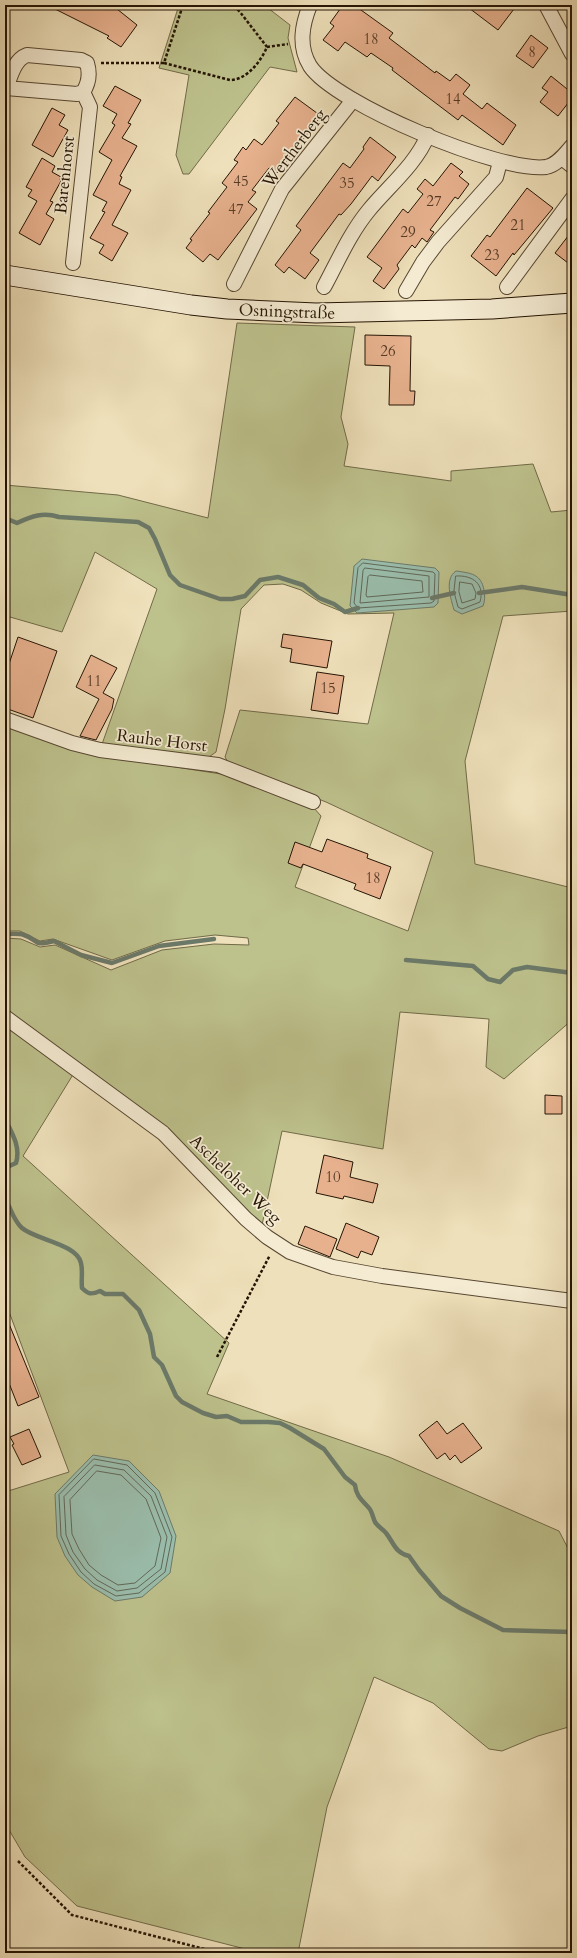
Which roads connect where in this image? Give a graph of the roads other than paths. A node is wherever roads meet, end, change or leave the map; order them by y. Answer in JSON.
{"nodes":[{"id":1,"x":310,"y":5,"type":"edge"},
{"id":2,"x":546,"y":5,"type":"edge"},
{"id":3,"x":572,"y":54,"type":"edge"},
{"id":4,"x":5,"y":88,"type":"edge"},
{"id":5,"x":83,"y":92,"type":"junction"},
{"id":6,"x":354,"y":100,"type":"junction"},
{"id":7,"x":428,"y":135,"type":"junction"},
{"id":8,"x":572,"y":146,"type":"edge"},
{"id":9,"x":500,"y":162,"type":"junction"},
{"id":10,"x":567,"y":162,"type":"edge"},
{"id":11,"x":572,"y":199,"type":"edge"},
{"id":12,"x":73,"y":263,"type":"dead end"},
{"id":13,"x":5,"y":275,"type":"edge"},
{"id":14,"x":234,"y":284,"type":"dead end"},
{"id":15,"x":324,"y":287,"type":"dead end"},
{"id":16,"x":507,"y":288,"type":"dead end"},
{"id":17,"x":406,"y":291,"type":"dead end"},
{"id":18,"x":572,"y":303,"type":"edge"},
{"id":19,"x":5,"y":719,"type":"edge"},
{"id":20,"x":313,"y":802,"type":"dead end"},
{"id":21,"x":5,"y":1017,"type":"edge"},
{"id":22,"x":572,"y":1301,"type":"edge"}],
"edges":[{"from":1,"to":6,"type":"street","name":"Wertherberg"},
{"from":2,"to":3,"type":"street"},
{"from":4,"to":5,"type":"street"},
{"from":4,"to":5,"type":"street"},
{"from":5,"to":12,"type":"street","name":"Barenhorst"},
{"from":6,"to":7,"type":"street","name":"Wertherberg"},
{"from":6,"to":14,"type":"street","name":"Wertherberg"},
{"from":7,"to":9,"type":"street","name":"Wertherberg"},
{"from":7,"to":15,"type":"street"},
{"from":8,"to":10,"type":"street","name":"Wertherberg"},
{"from":9,"to":10,"type":"street","name":"Wertherberg"},
{"from":9,"to":17,"type":"street"},
{"from":11,"to":16,"type":"street"},
{"from":13,"to":18,"type":"street","name":"Osningstraße"},
{"from":19,"to":20,"type":"street","name":"Rauhe Horst"},
{"from":21,"to":22,"type":"street","name":"Ascheloher Weg"}]}
